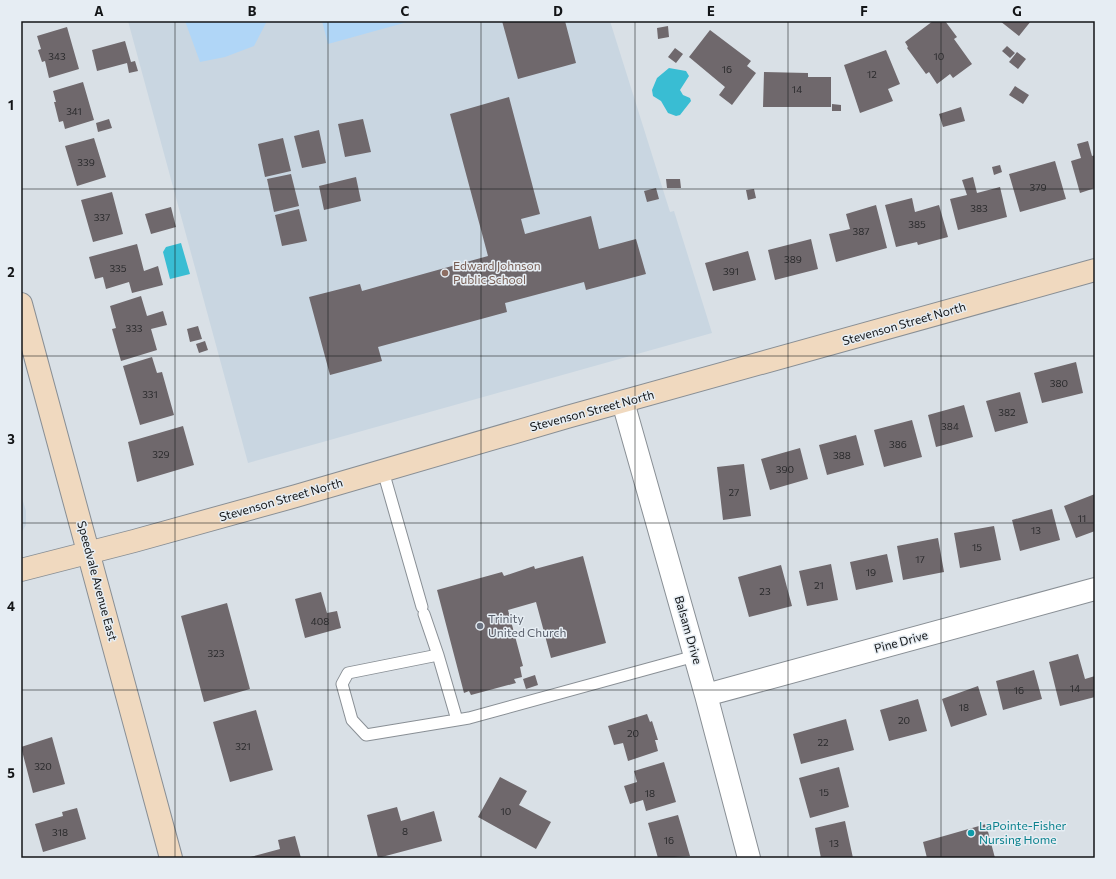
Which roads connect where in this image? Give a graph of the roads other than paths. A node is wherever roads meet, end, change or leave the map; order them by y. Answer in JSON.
{"nodes":[{"id":1,"x":1095,"y":270,"type":"edge"},
{"id":2,"x":22,"y":312,"type":"edge"},
{"id":3,"x":623,"y":402,"type":"junction"},
{"id":4,"x":383,"y":471,"type":"junction"},
{"id":5,"x":89,"y":552,"type":"junction"},
{"id":6,"x":21,"y":570,"type":"edge"},
{"id":7,"x":1095,"y":589,"type":"edge"},
{"id":8,"x":438,"y":655,"type":"junction"},
{"id":9,"x":696,"y":656,"type":"junction"},
{"id":10,"x":706,"y":695,"type":"junction"},
{"id":11,"x":457,"y":720,"type":"junction"},
{"id":12,"x":171,"y":858,"type":"edge"},
{"id":13,"x":749,"y":858,"type":"edge"}],
"edges":[{"from":1,"to":3,"type":"main road","name":"Stevenson Street North"},
{"from":2,"to":5,"type":"main road","name":"Speedvale Avenue East"},
{"from":3,"to":4,"type":"main road","name":"Stevenson Street North"},
{"from":3,"to":9,"type":"street","name":"Balsam Drive"},
{"from":4,"to":5,"type":"main road","name":"Stevenson Street North"},
{"from":4,"to":8,"type":"lane"},
{"from":5,"to":6,"type":"main road","name":"Stevenson Street North"},
{"from":5,"to":12,"type":"main road","name":"Speedvale Avenue East"},
{"from":7,"to":10,"type":"street","name":"Pine Drive"},
{"from":8,"to":11,"type":"lane"},
{"from":8,"to":11,"type":"lane"},
{"from":9,"to":10,"type":"street","name":"Balsam Drive"},
{"from":9,"to":11,"type":"lane"},
{"from":10,"to":13,"type":"street","name":"Balsam Drive"}]}
